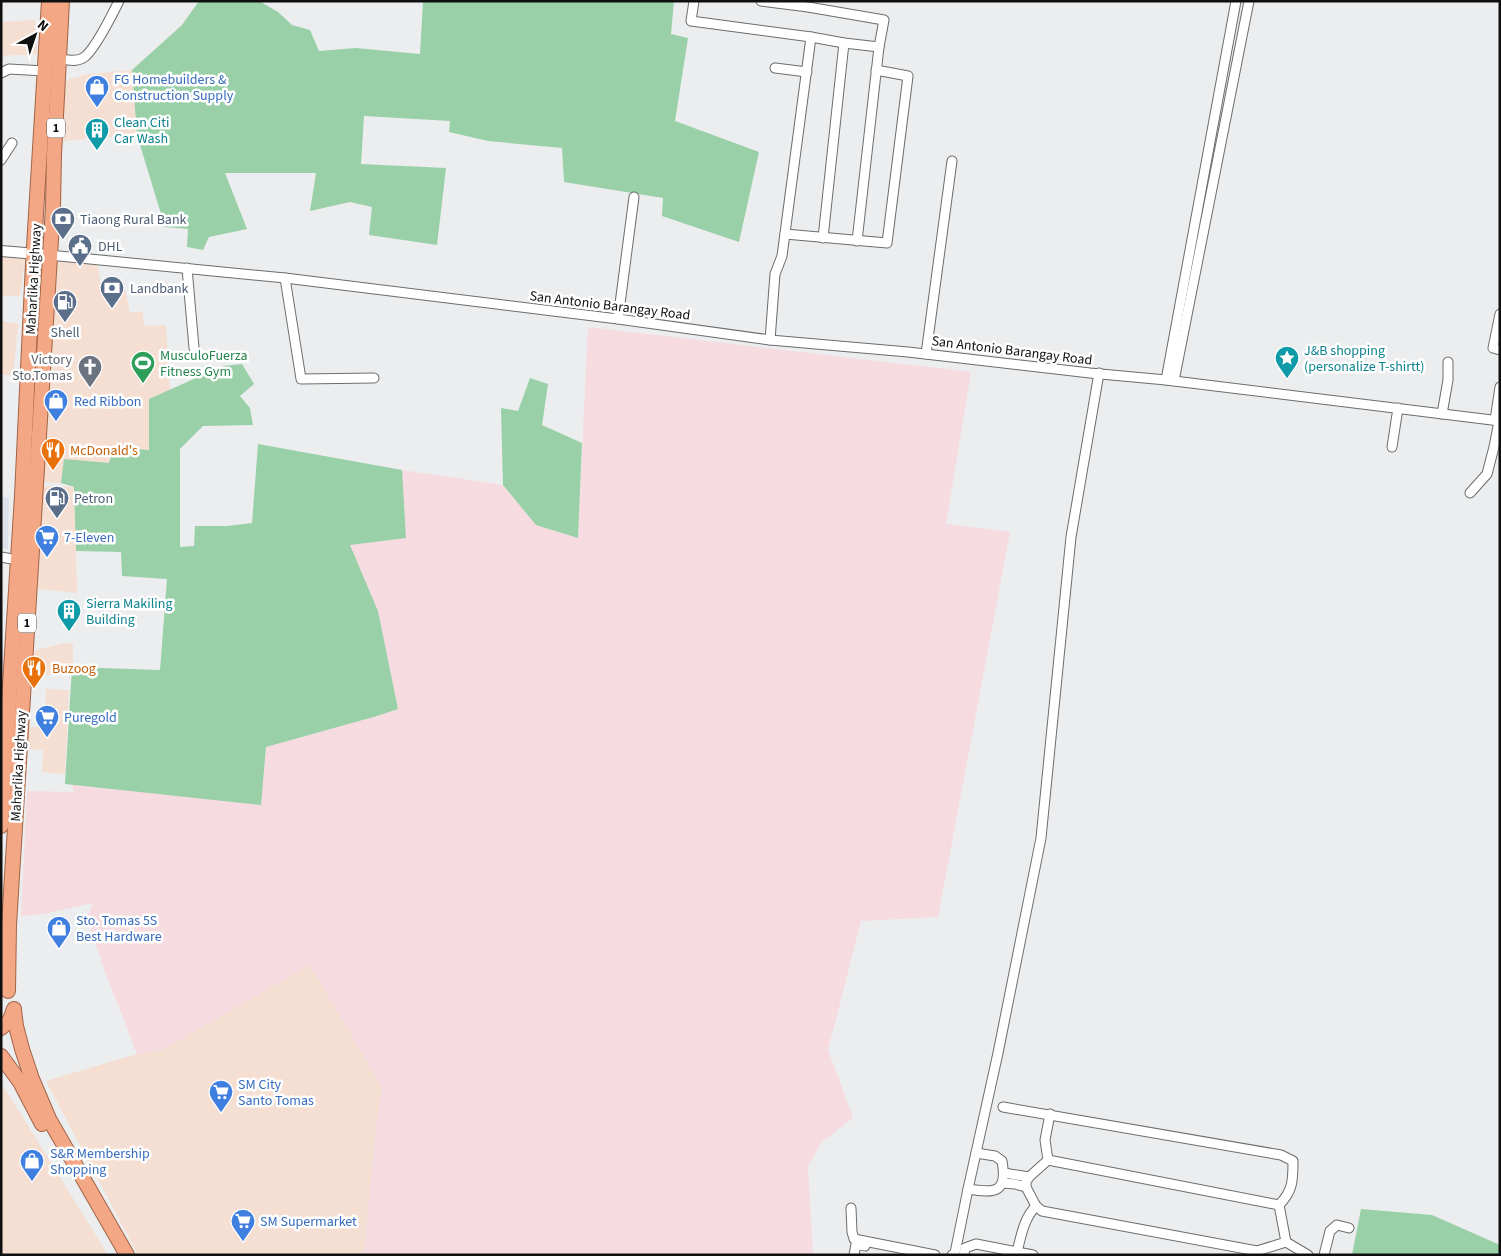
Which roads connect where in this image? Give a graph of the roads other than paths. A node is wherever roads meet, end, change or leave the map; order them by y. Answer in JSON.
{"nodes":[{"id":1,"x":49,"y":1,"type":"edge"},
{"id":2,"x":62,"y":1,"type":"edge"},
{"id":3,"x":120,"y":1,"type":"edge"},
{"id":4,"x":694,"y":1,"type":"edge"},
{"id":5,"x":761,"y":1,"type":"edge"},
{"id":6,"x":1236,"y":1,"type":"edge"},
{"id":7,"x":1249,"y":1,"type":"edge"},
{"id":8,"x":810,"y":37,"type":"junction"},
{"id":9,"x":844,"y":43,"type":"junction"},
{"id":10,"x":879,"y":47,"type":"junction"},
{"id":11,"x":60,"y":59,"type":"junction"},
{"id":12,"x":775,"y":68,"type":"dead end"},
{"id":13,"x":876,"y":70,"type":"junction"},
{"id":14,"x":45,"y":71,"type":"junction"},
{"id":15,"x":807,"y":72,"type":"junction"},
{"id":16,"x":1,"y":73,"type":"edge"},
{"id":17,"x":12,"y":143,"type":"dead end"},
{"id":18,"x":1,"y":160,"type":"edge"},
{"id":19,"x":952,"y":161,"type":"dead end"},
{"id":20,"x":634,"y":197,"type":"dead end"},
{"id":21,"x":785,"y":234,"type":"junction"},
{"id":22,"x":823,"y":238,"type":"junction"},
{"id":23,"x":857,"y":241,"type":"junction"},
{"id":24,"x":1,"y":251,"type":"edge"},
{"id":25,"x":34,"y":255,"type":"junction"},
{"id":26,"x":49,"y":256,"type":"junction"},
{"id":27,"x":187,"y":268,"type":"junction"},
{"id":28,"x":285,"y":278,"type":"junction"},
{"id":29,"x":1500,"y":314,"type":"edge"},
{"id":30,"x":618,"y":319,"type":"junction"},
{"id":31,"x":770,"y":340,"type":"junction"},
{"id":32,"x":194,"y":348,"type":"dead end"},
{"id":33,"x":1500,"y":350,"type":"edge"},
{"id":34,"x":926,"y":354,"type":"junction"},
{"id":35,"x":1448,"y":362,"type":"dead end"},
{"id":36,"x":1100,"y":373,"type":"junction"},
{"id":37,"x":374,"y":378,"type":"dead end"},
{"id":38,"x":1170,"y":380,"type":"junction"},
{"id":39,"x":1500,"y":386,"type":"edge"},
{"id":40,"x":1398,"y":408,"type":"junction"},
{"id":41,"x":1442,"y":414,"type":"junction"},
{"id":42,"x":1498,"y":421,"type":"edge"},
{"id":43,"x":1392,"y":447,"type":"dead end"},
{"id":44,"x":1470,"y":493,"type":"dead end"},
{"id":45,"x":1,"y":557,"type":"edge"},
{"id":46,"x":24,"y":561,"type":"junction"},
{"id":47,"x":4,"y":734,"type":"edge"},
{"id":48,"x":1,"y":826,"type":"edge"},
{"id":49,"x":5,"y":989,"type":"edge"},
{"id":50,"x":14,"y":1010,"type":"junction"},
{"id":51,"x":1,"y":1028,"type":"edge"},
{"id":52,"x":1,"y":1056,"type":"edge"},
{"id":53,"x":1003,"y":1107,"type":"dead end"},
{"id":54,"x":1050,"y":1114,"type":"junction"},
{"id":55,"x":976,"y":1153,"type":"junction"},
{"id":56,"x":1048,"y":1160,"type":"junction"},
{"id":57,"x":1004,"y":1173,"type":"junction"},
{"id":58,"x":1029,"y":1177,"type":"junction"},
{"id":59,"x":1003,"y":1183,"type":"junction"},
{"id":60,"x":1026,"y":1187,"type":"junction"},
{"id":61,"x":968,"y":1189,"type":"junction"},
{"id":62,"x":1279,"y":1205,"type":"junction"},
{"id":63,"x":1036,"y":1206,"type":"junction"},
{"id":64,"x":851,"y":1208,"type":"dead end"},
{"id":65,"x":1348,"y":1228,"type":"dead end"},
{"id":66,"x":1286,"y":1242,"type":"junction"},
{"id":67,"x":1017,"y":1252,"type":"junction"},
{"id":68,"x":117,"y":1255,"type":"edge"},
{"id":69,"x":127,"y":1255,"type":"edge"},
{"id":70,"x":854,"y":1255,"type":"edge"},
{"id":71,"x":907,"y":1255,"type":"edge"},
{"id":72,"x":935,"y":1255,"type":"edge"},
{"id":73,"x":952,"y":1255,"type":"edge"},
{"id":74,"x":964,"y":1255,"type":"edge"},
{"id":75,"x":1033,"y":1255,"type":"edge"},
{"id":76,"x":1308,"y":1255,"type":"edge"},
{"id":77,"x":1324,"y":1255,"type":"edge"}],
"edges":[{"from":1,"to":14,"type":"highway","name":"Maharlika Highway","number":"1"},
{"from":2,"to":11,"type":"highway","name":"Maharlika Highway","number":"1"},
{"from":3,"to":11,"type":"street"},
{"from":4,"to":8,"type":"street"},
{"from":5,"to":10,"type":"street"},
{"from":6,"to":38,"type":"street"},
{"from":7,"to":38,"type":"street"},
{"from":8,"to":9,"type":"street"},
{"from":8,"to":15,"type":"street"},
{"from":9,"to":10,"type":"street"},
{"from":9,"to":22,"type":"street"},
{"from":10,"to":13,"type":"street"},
{"from":11,"to":26,"type":"highway","name":"Maharlika Highway","number":"1"},
{"from":12,"to":15,"type":"street"},
{"from":13,"to":23,"type":"street"},
{"from":13,"to":23,"type":"street"},
{"from":14,"to":16,"type":"street"},
{"from":14,"to":25,"type":"highway","name":"Maharlika Highway","number":"1"},
{"from":15,"to":21,"type":"street"},
{"from":17,"to":18,"type":"street"},
{"from":19,"to":34,"type":"street"},
{"from":20,"to":30,"type":"street"},
{"from":21,"to":22,"type":"street"},
{"from":21,"to":31,"type":"street"},
{"from":22,"to":23,"type":"street"},
{"from":24,"to":25,"type":"street"},
{"from":25,"to":26,"type":"street"},
{"from":25,"to":46,"type":"highway","name":"Maharlika Highway","number":"1"},
{"from":26,"to":27,"type":"street","name":"San Antonio Barangay Road"},
{"from":26,"to":46,"type":"highway","name":"Maharlika Highway","number":"1"},
{"from":27,"to":28,"type":"street","name":"San Antonio Barangay Road"},
{"from":27,"to":32,"type":"street"},
{"from":28,"to":30,"type":"street","name":"San Antonio Barangay Road"},
{"from":28,"to":37,"type":"street"},
{"from":29,"to":33,"type":"street"},
{"from":30,"to":31,"type":"street","name":"San Antonio Barangay Road"},
{"from":31,"to":34,"type":"street","name":"San Antonio Barangay Road"},
{"from":34,"to":36,"type":"street","name":"San Antonio Barangay Road"},
{"from":35,"to":41,"type":"street"},
{"from":36,"to":38,"type":"street","name":"San Antonio Barangay Road"},
{"from":36,"to":55,"type":"street"},
{"from":38,"to":40,"type":"street","name":"San Antonio Barangay Road"},
{"from":39,"to":42,"type":"street"},
{"from":40,"to":41,"type":"street","name":"San Antonio Barangay Road"},
{"from":40,"to":43,"type":"street"},
{"from":41,"to":42,"type":"street","name":"San Antonio Barangay Road"},
{"from":42,"to":44,"type":"street"},
{"from":45,"to":46,"type":"street"},
{"from":46,"to":47,"type":"highway","name":"Maharlika Highway","number":"1"},
{"from":46,"to":49,"type":"highway","name":"Maharlika Highway","number":"1"},
{"from":47,"to":48,"type":"highway","name":"Maharlika Highway","number":"1"},
{"from":49,"to":50,"type":"highway","number":"1"},
{"from":50,"to":51,"type":"highway"},
{"from":50,"to":69,"type":"highway","number":"1"},
{"from":52,"to":68,"type":"highway"},
{"from":53,"to":54,"type":"street"},
{"from":54,"to":56,"type":"street"},
{"from":54,"to":62,"type":"street"},
{"from":55,"to":57,"type":"street"},
{"from":55,"to":61,"type":"street"},
{"from":56,"to":58,"type":"street"},
{"from":56,"to":62,"type":"street"},
{"from":57,"to":58,"type":"street"},
{"from":57,"to":59,"type":"street"},
{"from":58,"to":60,"type":"street"},
{"from":59,"to":60,"type":"street"},
{"from":59,"to":61,"type":"street"},
{"from":60,"to":63,"type":"street"},
{"from":61,"to":73,"type":"street"},
{"from":62,"to":66,"type":"street"},
{"from":63,"to":66,"type":"street"},
{"from":63,"to":67,"type":"street"},
{"from":64,"to":72,"type":"street"},
{"from":65,"to":77,"type":"street"},
{"from":66,"to":76,"type":"street"},
{"from":67,"to":74,"type":"street"},
{"from":67,"to":75,"type":"street"},
{"from":70,"to":71,"type":"street"}]}
